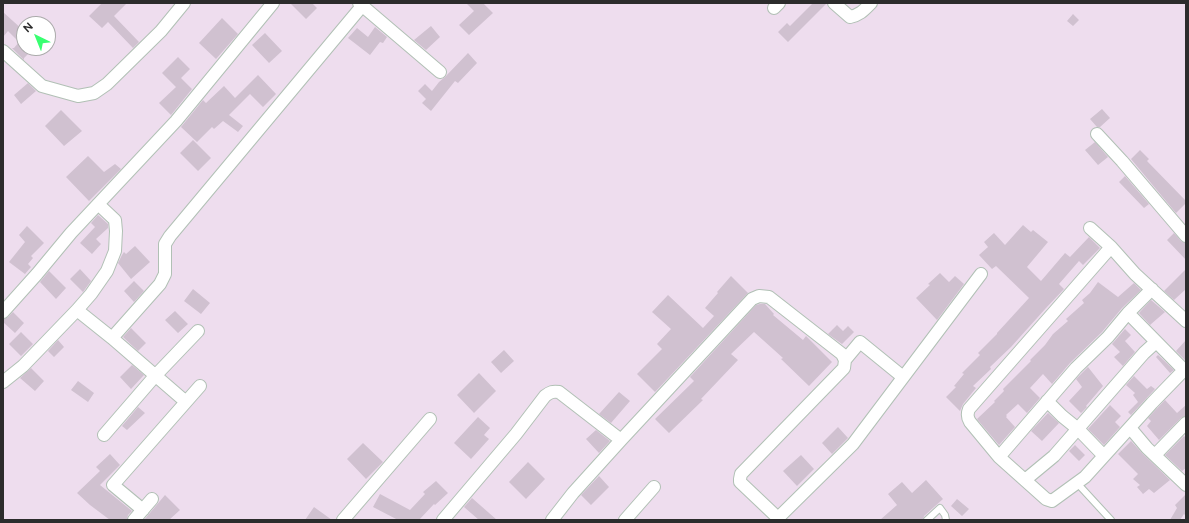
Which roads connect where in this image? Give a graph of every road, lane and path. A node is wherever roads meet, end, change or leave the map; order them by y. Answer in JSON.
{"nodes":[{"id":1,"x":273,"y":3,"type":"edge"},
{"id":2,"x":834,"y":3,"type":"edge"},
{"id":3,"x":871,"y":3,"type":"edge"},
{"id":4,"x":360,"y":4,"type":"edge"},
{"id":5,"x":179,"y":5,"type":"edge"},
{"id":6,"x":3,"y":51,"type":"edge"},
{"id":7,"x":440,"y":72,"type":"dead end"},
{"id":8,"x":1097,"y":134,"type":"dead end"},
{"id":9,"x":98,"y":204,"type":"junction"},
{"id":10,"x":1090,"y":228,"type":"dead end"},
{"id":11,"x":1186,"y":236,"type":"edge"},
{"id":12,"x":1111,"y":247,"type":"junction"},
{"id":13,"x":980,"y":274,"type":"dead end"},
{"id":14,"x":1152,"y":289,"type":"junction"},
{"id":15,"x":76,"y":310,"type":"junction"},
{"id":16,"x":3,"y":312,"type":"edge"},
{"id":17,"x":1128,"y":313,"type":"junction"},
{"id":18,"x":1186,"y":321,"type":"edge"},
{"id":19,"x":198,"y":331,"type":"dead end"},
{"id":20,"x":112,"y":338,"type":"junction"},
{"id":21,"x":1156,"y":342,"type":"junction"},
{"id":22,"x":845,"y":360,"type":"junction"},
{"id":23,"x":155,"y":376,"type":"junction"},
{"id":24,"x":5,"y":377,"type":"edge"},
{"id":25,"x":903,"y":377,"type":"junction"},
{"id":26,"x":200,"y":386,"type":"dead end"},
{"id":27,"x":1047,"y":401,"type":"junction"},
{"id":28,"x":186,"y":402,"type":"junction"},
{"id":29,"x":430,"y":419,"type":"dead end"},
{"id":30,"x":1186,"y":423,"type":"edge"},
{"id":31,"x":1078,"y":429,"type":"junction"},
{"id":32,"x":1131,"y":429,"type":"junction"},
{"id":33,"x":104,"y":435,"type":"dead end"},
{"id":34,"x":621,"y":440,"type":"junction"},
{"id":35,"x":1155,"y":455,"type":"junction"},
{"id":36,"x":1104,"y":456,"type":"junction"},
{"id":37,"x":999,"y":457,"type":"junction"},
{"id":38,"x":1026,"y":480,"type":"junction"},
{"id":39,"x":1078,"y":482,"type":"junction"},
{"id":40,"x":1186,"y":485,"type":"edge"},
{"id":41,"x":654,"y":486,"type":"dead end"},
{"id":42,"x":152,"y":499,"type":"dead end"},
{"id":43,"x":142,"y":510,"type":"junction"},
{"id":44,"x":946,"y":517,"type":"edge"},
{"id":45,"x":777,"y":519,"type":"edge"},
{"id":46,"x":134,"y":520,"type":"edge"},
{"id":47,"x":342,"y":520,"type":"edge"},
{"id":48,"x":443,"y":520,"type":"edge"},
{"id":49,"x":552,"y":520,"type":"edge"},
{"id":50,"x":625,"y":520,"type":"edge"},
{"id":51,"x":927,"y":520,"type":"edge"},
{"id":52,"x":950,"y":520,"type":"edge"},
{"id":53,"x":1111,"y":520,"type":"edge"}],
"edges":[{"from":1,"to":9,"type":"street"},
{"from":2,"to":3,"type":"street"},
{"from":4,"to":7,"type":"street"},
{"from":4,"to":20,"type":"street"},
{"from":5,"to":6,"type":"street"},
{"from":8,"to":11,"type":"street"},
{"from":9,"to":15,"type":"street"},
{"from":9,"to":16,"type":"street"},
{"from":10,"to":12,"type":"street"},
{"from":12,"to":14,"type":"street"},
{"from":12,"to":37,"type":"street"},
{"from":13,"to":25,"type":"street"},
{"from":14,"to":17,"type":"street"},
{"from":14,"to":18,"type":"street"},
{"from":15,"to":20,"type":"street"},
{"from":15,"to":24,"type":"street"},
{"from":17,"to":21,"type":"street"},
{"from":17,"to":27,"type":"street"},
{"from":19,"to":23,"type":"street"},
{"from":20,"to":23,"type":"street"},
{"from":21,"to":31,"type":"street"},
{"from":21,"to":32,"type":"street"},
{"from":22,"to":25,"type":"street"},
{"from":22,"to":34,"type":"street"},
{"from":22,"to":45,"type":"street"},
{"from":23,"to":28,"type":"street"},
{"from":23,"to":33,"type":"street"},
{"from":25,"to":45,"type":"street"},
{"from":26,"to":28,"type":"street"},
{"from":27,"to":31,"type":"street"},
{"from":27,"to":37,"type":"street"},
{"from":28,"to":43,"type":"street"},
{"from":29,"to":47,"type":"street"},
{"from":30,"to":35,"type":"street"},
{"from":31,"to":36,"type":"street"},
{"from":31,"to":38,"type":"street"},
{"from":32,"to":35,"type":"street"},
{"from":32,"to":36,"type":"street"},
{"from":34,"to":48,"type":"street"},
{"from":34,"to":49,"type":"street"},
{"from":35,"to":40,"type":"street"},
{"from":36,"to":39,"type":"street"},
{"from":37,"to":38,"type":"street"},
{"from":38,"to":39,"type":"street"},
{"from":39,"to":53,"type":"lane"},
{"from":41,"to":50,"type":"street"},
{"from":42,"to":43,"type":"street"},
{"from":43,"to":46,"type":"street"},
{"from":44,"to":51,"type":"lane"},
{"from":44,"to":52,"type":"lane"}]}
